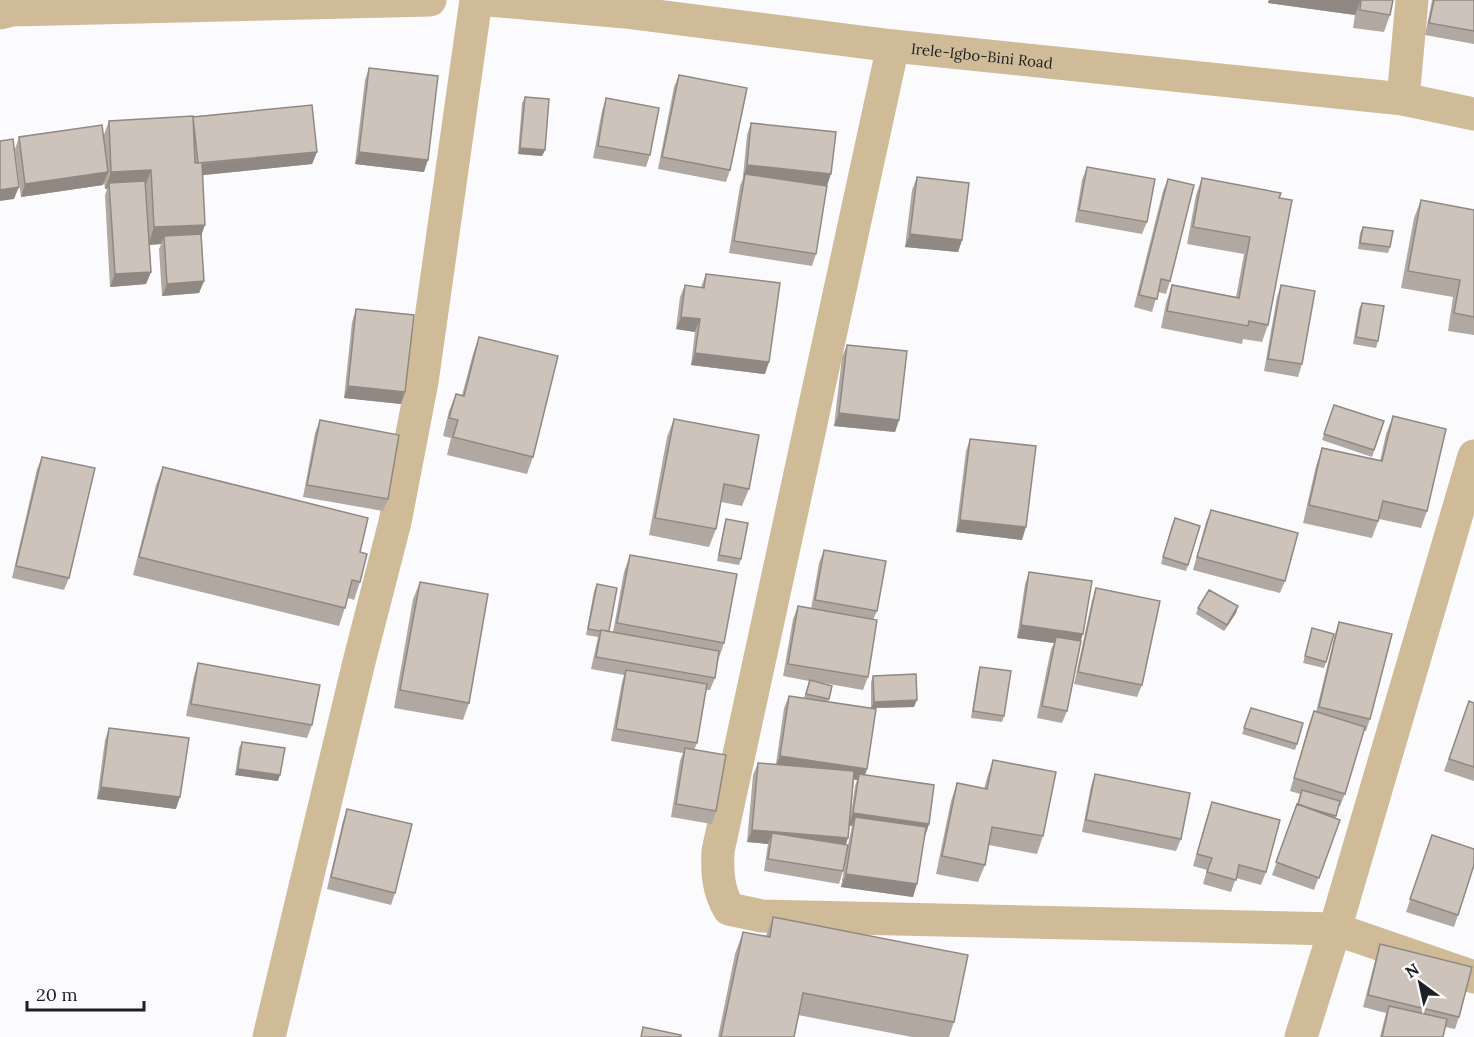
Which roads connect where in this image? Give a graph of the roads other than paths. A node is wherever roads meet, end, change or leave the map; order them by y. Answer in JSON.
{"nodes":[{"id":1,"x":430,"y":0,"type":"edge"},
{"id":2,"x":476,"y":0,"type":"edge"},
{"id":3,"x":489,"y":0,"type":"edge"},
{"id":4,"x":1412,"y":0,"type":"edge"},
{"id":5,"x":0,"y":13,"type":"edge"},
{"id":6,"x":893,"y":46,"type":"junction"},
{"id":7,"x":1403,"y":99,"type":"junction"},
{"id":8,"x":1474,"y":114,"type":"edge"},
{"id":9,"x":1474,"y":456,"type":"edge"},
{"id":10,"x":1335,"y":929,"type":"junction"},
{"id":11,"x":1474,"y":977,"type":"edge"},
{"id":12,"x":269,"y":1037,"type":"edge"},
{"id":13,"x":1301,"y":1037,"type":"edge"}],
"edges":[{"from":1,"to":5,"type":"street"},
{"from":2,"to":12,"type":"street"},
{"from":3,"to":6,"type":"street","name":"Irele-Igbo-Bini Road"},
{"from":4,"to":7,"type":"street"},
{"from":6,"to":7,"type":"street","name":"Irele-Igbo-Bini Road"},
{"from":6,"to":10,"type":"street"},
{"from":7,"to":8,"type":"street","name":"Irele-Igbo-Bini Road"},
{"from":9,"to":10,"type":"street"},
{"from":10,"to":11,"type":"street"},
{"from":10,"to":13,"type":"street"}]}
